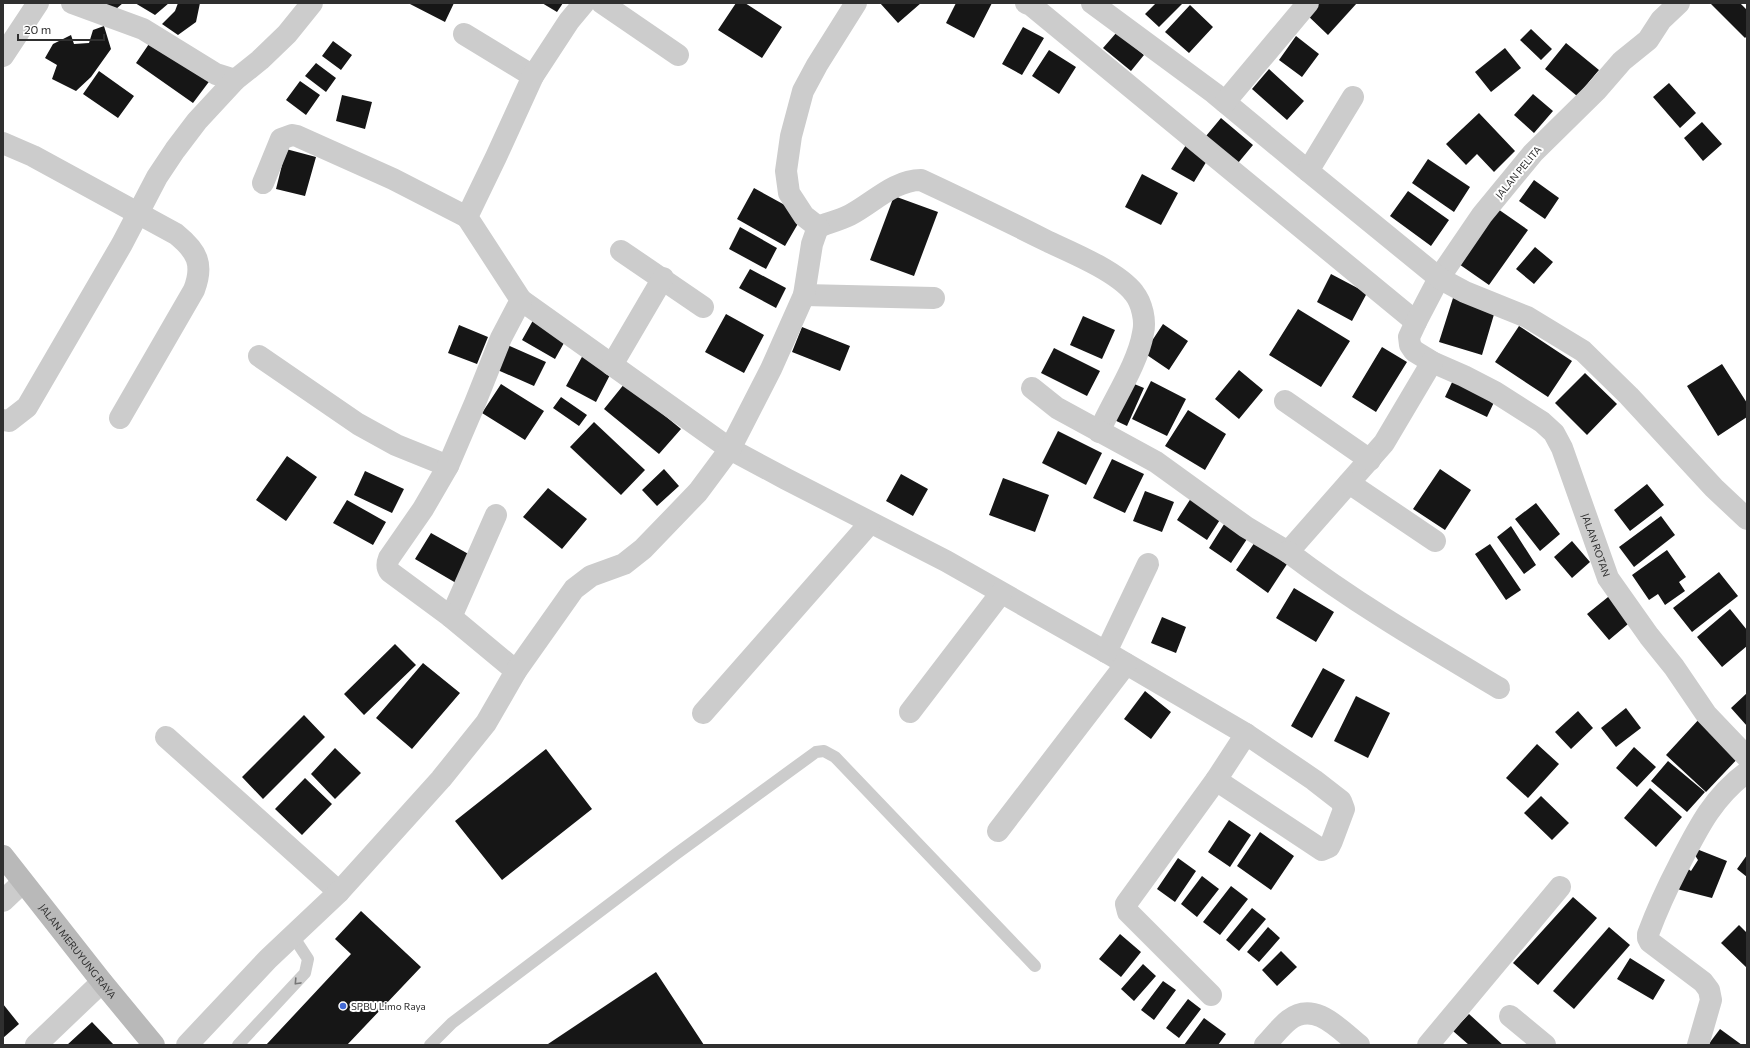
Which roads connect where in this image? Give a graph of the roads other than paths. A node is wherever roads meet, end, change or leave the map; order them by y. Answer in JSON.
{"nodes":[{"id":1,"x":38,"y":3,"type":"edge"},
{"id":2,"x":72,"y":3,"type":"edge"},
{"id":3,"x":312,"y":3,"type":"edge"},
{"id":4,"x":584,"y":3,"type":"edge"},
{"id":5,"x":602,"y":3,"type":"edge"},
{"id":6,"x":856,"y":3,"type":"edge"},
{"id":7,"x":1092,"y":3,"type":"edge"},
{"id":8,"x":1308,"y":3,"type":"edge"},
{"id":9,"x":1679,"y":3,"type":"edge"},
{"id":10,"x":1030,"y":4,"type":"edge"},
{"id":11,"x":464,"y":34,"type":"dead end"},
{"id":12,"x":678,"y":55,"type":"dead end"},
{"id":13,"x":3,"y":56,"type":"edge"},
{"id":14,"x":533,"y":76,"type":"junction"},
{"id":15,"x":235,"y":80,"type":"junction"},
{"id":16,"x":1353,"y":97,"type":"dead end"},
{"id":17,"x":1225,"y":102,"type":"junction"},
{"id":18,"x":3,"y":142,"type":"edge"},
{"id":19,"x":1308,"y":171,"type":"junction"},
{"id":20,"x":263,"y":183,"type":"dead end"},
{"id":21,"x":138,"y":213,"type":"junction"},
{"id":22,"x":467,"y":217,"type":"junction"},
{"id":23,"x":818,"y":227,"type":"junction"},
{"id":24,"x":621,"y":251,"type":"dead end"},
{"id":25,"x":663,"y":278,"type":"junction"},
{"id":26,"x":1439,"y":278,"type":"junction"},
{"id":27,"x":804,"y":295,"type":"junction"},
{"id":28,"x":934,"y":298,"type":"dead end"},
{"id":29,"x":521,"y":300,"type":"junction"},
{"id":30,"x":703,"y":307,"type":"dead end"},
{"id":31,"x":1416,"y":322,"type":"junction"},
{"id":32,"x":258,"y":356,"type":"dead end"},
{"id":33,"x":1432,"y":362,"type":"junction"},
{"id":34,"x":612,"y":365,"type":"junction"},
{"id":35,"x":1032,"y":388,"type":"dead end"},
{"id":36,"x":1285,"y":401,"type":"dead end"},
{"id":37,"x":120,"y":418,"type":"dead end"},
{"id":38,"x":3,"y":420,"type":"edge"},
{"id":39,"x":1099,"y":432,"type":"junction"},
{"id":40,"x":730,"y":448,"type":"junction"},
{"id":41,"x":1370,"y":460,"type":"junction"},
{"id":42,"x":448,"y":466,"type":"junction"},
{"id":43,"x":1350,"y":483,"type":"junction"},
{"id":44,"x":496,"y":515,"type":"dead end"},
{"id":45,"x":1747,"y":519,"type":"edge"},
{"id":46,"x":870,"y":523,"type":"junction"},
{"id":47,"x":1435,"y":541,"type":"dead end"},
{"id":48,"x":1288,"y":552,"type":"junction"},
{"id":49,"x":1148,"y":564,"type":"dead end"},
{"id":50,"x":1001,"y":593,"type":"junction"},
{"id":51,"x":451,"y":617,"type":"junction"},
{"id":52,"x":1106,"y":652,"type":"junction"},
{"id":53,"x":1126,"y":664,"type":"junction"},
{"id":54,"x":516,"y":671,"type":"junction"},
{"id":55,"x":1499,"y":688,"type":"dead end"},
{"id":56,"x":910,"y":712,"type":"dead end"},
{"id":57,"x":703,"y":713,"type":"dead end"},
{"id":58,"x":1246,"y":734,"type":"junction"},
{"id":59,"x":166,"y":737,"type":"dead end"},
{"id":60,"x":1747,"y":757,"type":"edge"},
{"id":61,"x":1747,"y":772,"type":"edge"},
{"id":62,"x":1216,"y":780,"type":"junction"},
{"id":63,"x":998,"y":832,"type":"dead end"},
{"id":64,"x":3,"y":856,"type":"edge"},
{"id":65,"x":23,"y":882,"type":"junction"},
{"id":66,"x":1560,"y":887,"type":"dead end"},
{"id":67,"x":339,"y":892,"type":"junction"},
{"id":68,"x":3,"y":901,"type":"edge"},
{"id":69,"x":293,"y":936,"type":"junction"},
{"id":70,"x":1035,"y":966,"type":"dead end"},
{"id":71,"x":102,"y":982,"type":"junction"},
{"id":72,"x":1211,"y":995,"type":"dead end"},
{"id":73,"x":1510,"y":1016,"type":"dead end"},
{"id":74,"x":1534,"y":1042,"type":"edge"},
{"id":75,"x":36,"y":1045,"type":"edge"},
{"id":76,"x":154,"y":1045,"type":"edge"},
{"id":77,"x":187,"y":1045,"type":"edge"},
{"id":78,"x":238,"y":1045,"type":"edge"},
{"id":79,"x":430,"y":1045,"type":"edge"},
{"id":80,"x":1265,"y":1045,"type":"edge"},
{"id":81,"x":1359,"y":1045,"type":"edge"},
{"id":82,"x":1428,"y":1045,"type":"edge"},
{"id":83,"x":1698,"y":1045,"type":"edge"}],
"edges":[{"from":1,"to":13,"type":"street"},
{"from":2,"to":15,"type":"street"},
{"from":3,"to":15,"type":"street"},
{"from":4,"to":14,"type":"street"},
{"from":5,"to":12,"type":"street"},
{"from":6,"to":23,"type":"street"},
{"from":7,"to":17,"type":"street"},
{"from":8,"to":17,"type":"street"},
{"from":9,"to":26,"type":"street","name":"JALAN PELITA"},
{"from":10,"to":31,"type":"street"},
{"from":11,"to":14,"type":"street"},
{"from":14,"to":22,"type":"street"},
{"from":15,"to":21,"type":"street"},
{"from":16,"to":19,"type":"street"},
{"from":17,"to":19,"type":"street"},
{"from":18,"to":21,"type":"street"},
{"from":19,"to":26,"type":"street"},
{"from":20,"to":22,"type":"street"},
{"from":21,"to":37,"type":"street"},
{"from":21,"to":38,"type":"street"},
{"from":22,"to":29,"type":"street"},
{"from":23,"to":27,"type":"street"},
{"from":23,"to":39,"type":"street"},
{"from":24,"to":25,"type":"street"},
{"from":25,"to":30,"type":"street"},
{"from":25,"to":34,"type":"street"},
{"from":26,"to":31,"type":"street","name":"JALAN PELITA"},
{"from":26,"to":45,"type":"street"},
{"from":27,"to":28,"type":"street"},
{"from":27,"to":40,"type":"street"},
{"from":29,"to":34,"type":"street"},
{"from":29,"to":42,"type":"street"},
{"from":31,"to":33,"type":"street","name":"JALAN PELITA"},
{"from":32,"to":42,"type":"street"},
{"from":33,"to":41,"type":"street"},
{"from":33,"to":60,"type":"street","name":"JALAN ROTAN"},
{"from":34,"to":40,"type":"street"},
{"from":35,"to":39,"type":"street"},
{"from":36,"to":41,"type":"street"},
{"from":39,"to":48,"type":"street"},
{"from":40,"to":46,"type":"street"},
{"from":40,"to":54,"type":"street"},
{"from":41,"to":43,"type":"street"},
{"from":42,"to":51,"type":"street"},
{"from":43,"to":47,"type":"street"},
{"from":43,"to":48,"type":"street"},
{"from":44,"to":51,"type":"street"},
{"from":46,"to":50,"type":"street"},
{"from":46,"to":57,"type":"street"},
{"from":48,"to":55,"type":"street"},
{"from":49,"to":52,"type":"street"},
{"from":50,"to":52,"type":"street"},
{"from":50,"to":56,"type":"street"},
{"from":51,"to":54,"type":"street"},
{"from":52,"to":53,"type":"street"},
{"from":53,"to":58,"type":"street"},
{"from":53,"to":63,"type":"street"},
{"from":54,"to":67,"type":"street"},
{"from":58,"to":62,"type":"street"},
{"from":58,"to":62,"type":"street"},
{"from":59,"to":67,"type":"street"},
{"from":61,"to":83,"type":"street"},
{"from":62,"to":72,"type":"street"},
{"from":64,"to":65,"type":"main road","name":"JALAN MERUYUNG RAYA"},
{"from":65,"to":68,"type":"street"},
{"from":65,"to":71,"type":"main road","name":"JALAN MERUYUNG RAYA"},
{"from":66,"to":82,"type":"street"},
{"from":67,"to":69,"type":"street"},
{"from":69,"to":77,"type":"street"},
{"from":69,"to":78,"type":"lane","one_way":true},
{"from":70,"to":79,"type":"lane"},
{"from":71,"to":75,"type":"street"},
{"from":71,"to":76,"type":"main road","name":"JALAN MERUYUNG RAYA"},
{"from":73,"to":74,"type":"street"},
{"from":80,"to":81,"type":"street"}]}
